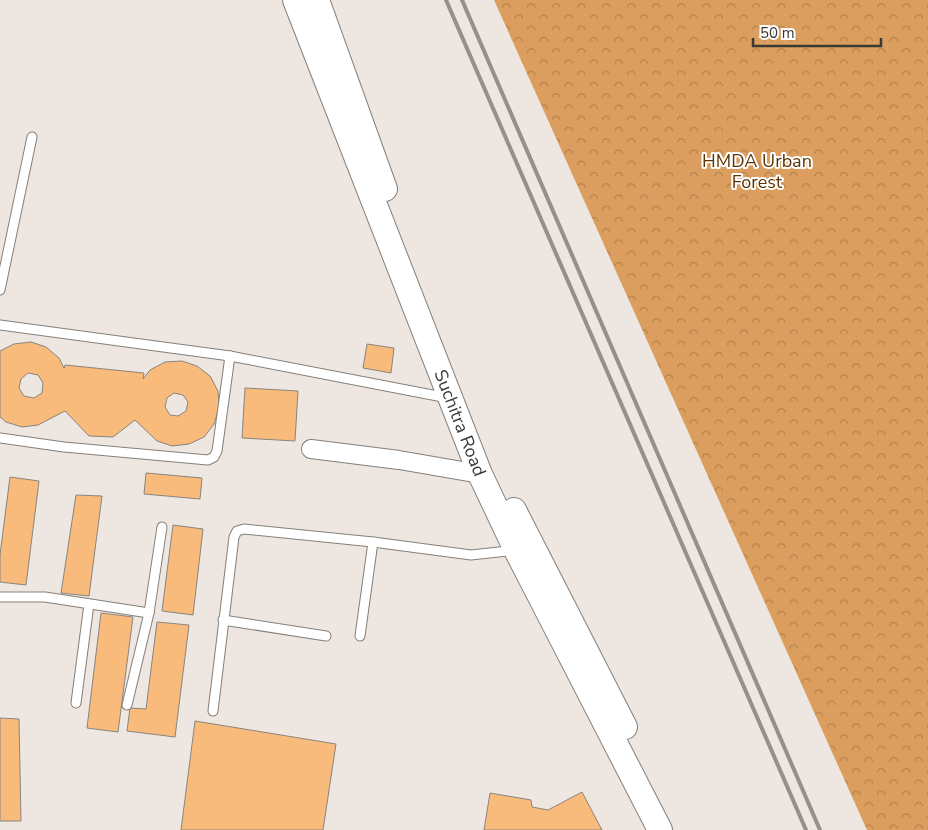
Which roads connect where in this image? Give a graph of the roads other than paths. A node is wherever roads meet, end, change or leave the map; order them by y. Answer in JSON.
{"nodes":[{"id":1,"x":295,"y":0,"type":"edge"},
{"id":2,"x":317,"y":0,"type":"edge"},
{"id":3,"x":32,"y":137,"type":"dead end"},
{"id":4,"x":0,"y":290,"type":"edge"},
{"id":5,"x":0,"y":325,"type":"edge"},
{"id":6,"x":230,"y":356,"type":"junction"},
{"id":7,"x":450,"y":398,"type":"junction"},
{"id":8,"x":0,"y":438,"type":"edge"},
{"id":9,"x":311,"y":449,"type":"dead end"},
{"id":10,"x":480,"y":474,"type":"junction"},
{"id":11,"x":162,"y":527,"type":"dead end"},
{"id":12,"x":373,"y":542,"type":"junction"},
{"id":13,"x":516,"y":550,"type":"junction"},
{"id":14,"x":0,"y":597,"type":"edge"},
{"id":15,"x":89,"y":604,"type":"junction"},
{"id":16,"x":149,"y":613,"type":"junction"},
{"id":17,"x":223,"y":620,"type":"junction"},
{"id":18,"x":326,"y":636,"type":"dead end"},
{"id":19,"x":360,"y":636,"type":"dead end"},
{"id":20,"x":76,"y":703,"type":"dead end"},
{"id":21,"x":127,"y":705,"type":"dead end"},
{"id":22,"x":213,"y":710,"type":"dead end"},
{"id":23,"x":660,"y":830,"type":"edge"},
{"id":24,"x":678,"y":830,"type":"edge"}],
"edges":[{"from":1,"to":7,"type":"main road","name":"Suchitra Road"},
{"from":2,"to":24,"type":"main road","name":"Suchitra Road"},
{"from":3,"to":4,"type":"lane"},
{"from":5,"to":6,"type":"lane"},
{"from":6,"to":7,"type":"lane"},
{"from":6,"to":8,"type":"lane"},
{"from":7,"to":10,"type":"main road","name":"Suchitra Road"},
{"from":9,"to":10,"type":"street"},
{"from":10,"to":13,"type":"main road","name":"Suchitra Road"},
{"from":11,"to":16,"type":"lane"},
{"from":12,"to":13,"type":"lane"},
{"from":12,"to":17,"type":"lane"},
{"from":12,"to":19,"type":"lane"},
{"from":13,"to":23,"type":"main road","name":"Suchitra Road"},
{"from":14,"to":15,"type":"lane"},
{"from":15,"to":16,"type":"lane"},
{"from":15,"to":20,"type":"lane"},
{"from":16,"to":21,"type":"lane"},
{"from":17,"to":18,"type":"lane"},
{"from":17,"to":22,"type":"lane"}]}
